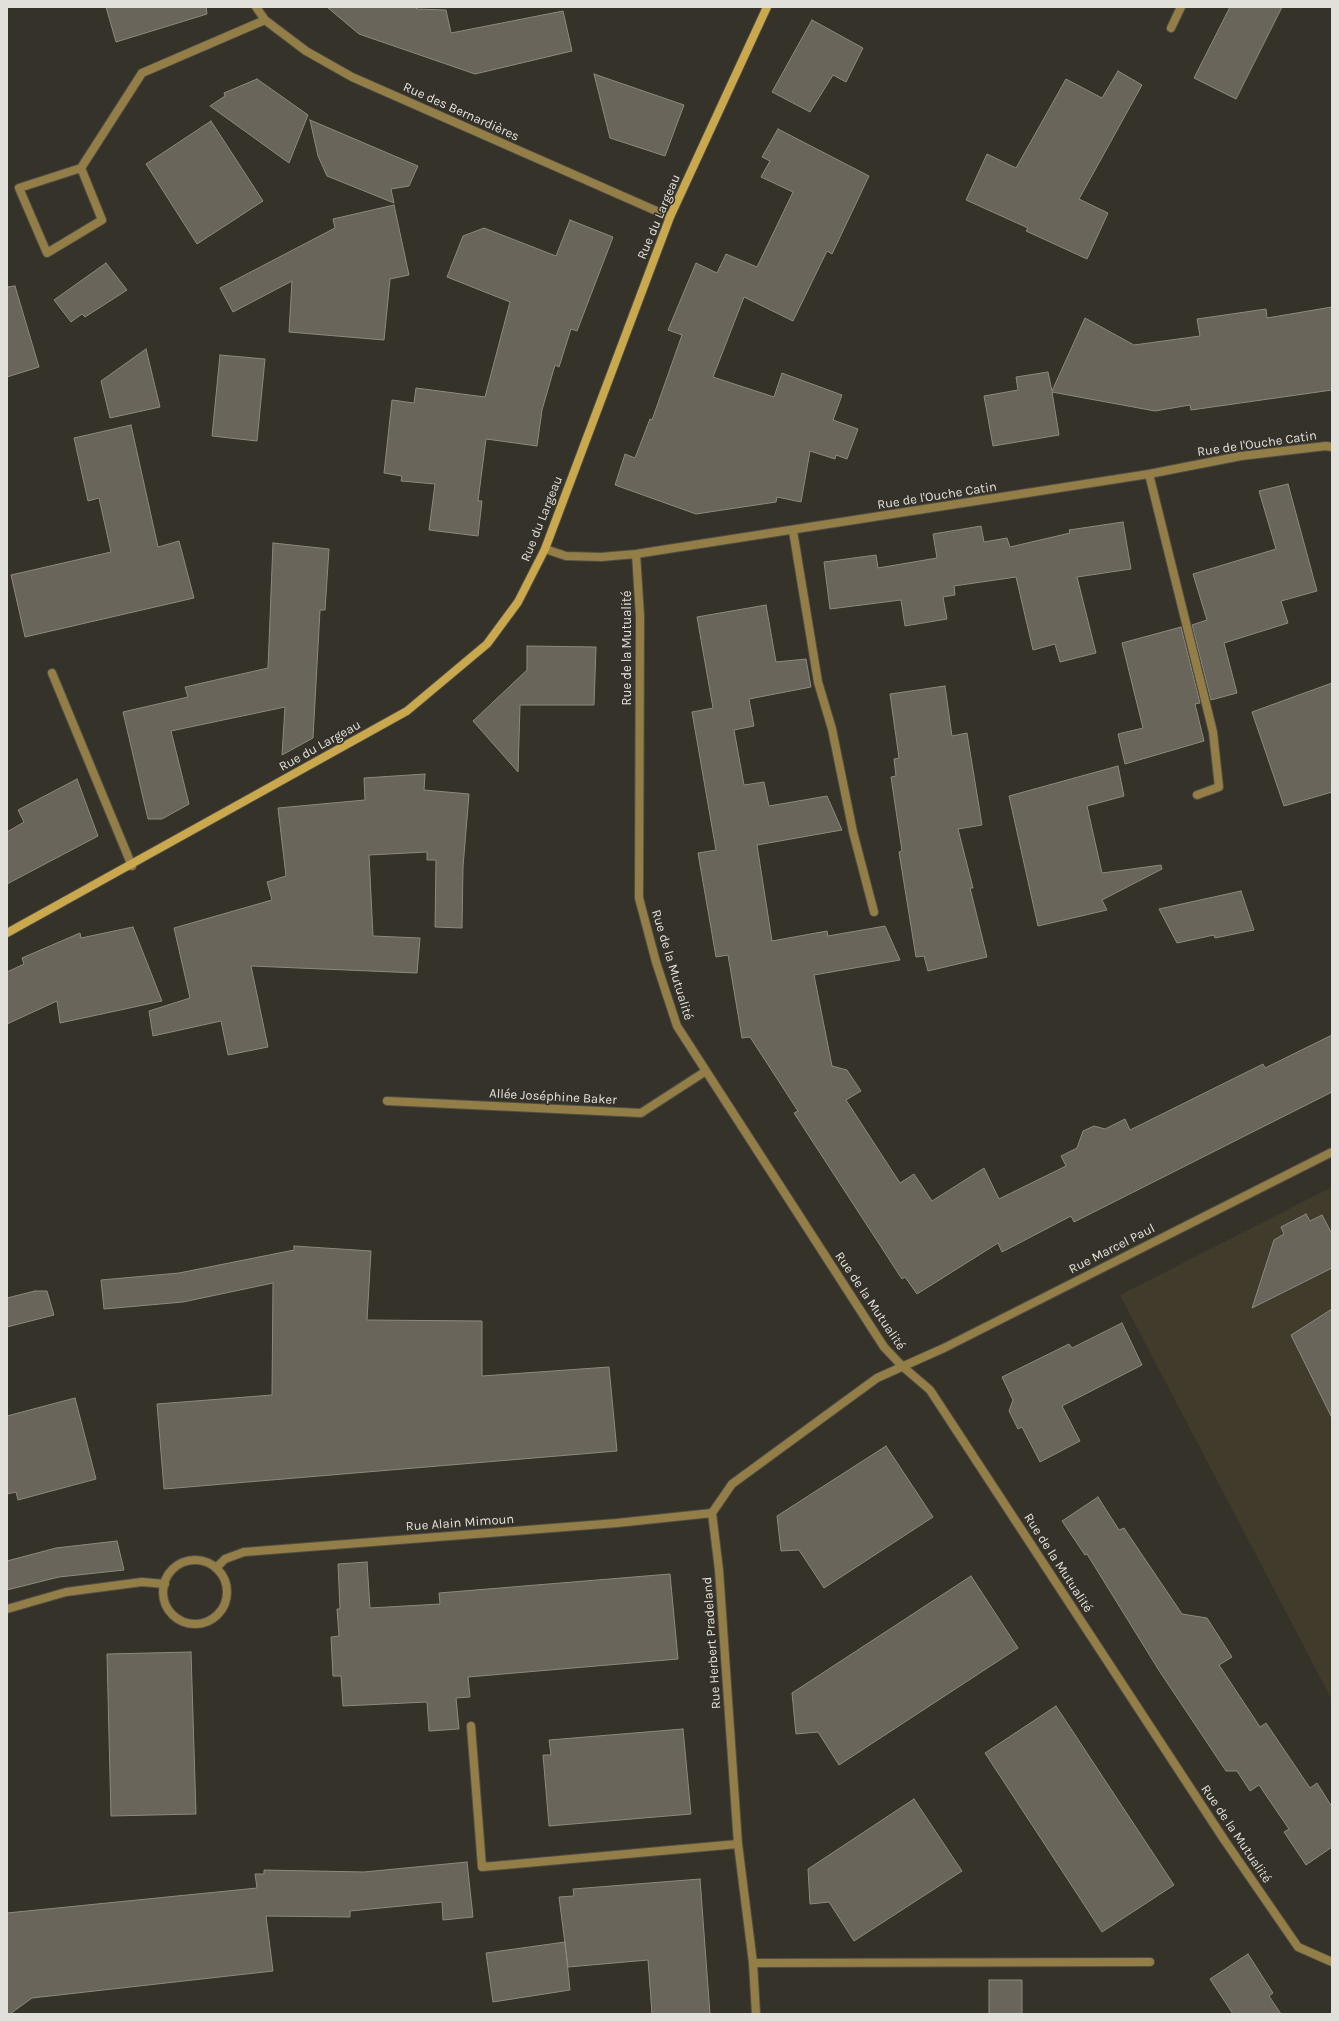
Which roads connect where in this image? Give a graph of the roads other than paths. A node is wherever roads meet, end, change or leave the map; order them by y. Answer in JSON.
{"nodes":[{"id":1,"x":256,"y":7,"type":"edge"},
{"id":2,"x":767,"y":7,"type":"edge"},
{"id":3,"x":1181,"y":7,"type":"edge"},
{"id":4,"x":265,"y":20,"type":"junction"},
{"id":5,"x":1171,"y":28,"type":"dead end"},
{"id":6,"x":81,"y":168,"type":"junction"},
{"id":7,"x":670,"y":217,"type":"junction"},
{"id":8,"x":1332,"y":447,"type":"edge"},
{"id":9,"x":1149,"y":474,"type":"junction"},
{"id":10,"x":793,"y":531,"type":"junction"},
{"id":11,"x":545,"y":549,"type":"junction"},
{"id":12,"x":636,"y":554,"type":"junction"},
{"id":13,"x":52,"y":673,"type":"dead end"},
{"id":14,"x":1197,"y":795,"type":"dead end"},
{"id":15,"x":132,"y":866,"type":"junction"},
{"id":16,"x":874,"y":912,"type":"dead end"},
{"id":17,"x":7,"y":933,"type":"edge"},
{"id":18,"x":706,"y":1071,"type":"junction"},
{"id":19,"x":387,"y":1101,"type":"dead end"},
{"id":20,"x":1332,"y":1152,"type":"edge"},
{"id":21,"x":902,"y":1366,"type":"junction"},
{"id":22,"x":712,"y":1513,"type":"junction"},
{"id":23,"x":216,"y":1568,"type":"junction"},
{"id":24,"x":165,"y":1584,"type":"junction"},
{"id":25,"x":7,"y":1609,"type":"edge"},
{"id":26,"x":472,"y":1726,"type":"dead end"},
{"id":27,"x":738,"y":1844,"type":"junction"},
{"id":28,"x":1150,"y":1962,"type":"dead end"},
{"id":29,"x":1332,"y":1962,"type":"edge"},
{"id":30,"x":753,"y":1963,"type":"junction"},
{"id":31,"x":756,"y":2014,"type":"edge"}],
"edges":[{"from":1,"to":4,"type":"street","name":"Rue des Bernardières"},
{"from":2,"to":7,"type":"street","name":"Rue du Largeau"},
{"from":3,"to":5,"type":"street"},
{"from":4,"to":6,"type":"street"},
{"from":4,"to":7,"type":"street","name":"Rue des Bernardières"},
{"from":6,"to":6,"type":"street"},
{"from":7,"to":11,"type":"street","name":"Rue du Largeau"},
{"from":8,"to":9,"type":"street","name":"Rue de l'Ouche Catin"},
{"from":9,"to":10,"type":"street","name":"Rue de l'Ouche Catin"},
{"from":9,"to":14,"type":"street"},
{"from":10,"to":12,"type":"street","name":"Rue de l'Ouche Catin"},
{"from":10,"to":16,"type":"street"},
{"from":11,"to":12,"type":"street","name":"Rue de l'Ouche Catin"},
{"from":11,"to":15,"type":"street","name":"Rue du Largeau"},
{"from":12,"to":18,"type":"street","name":"Rue de la Mutualité"},
{"from":13,"to":15,"type":"street"},
{"from":15,"to":17,"type":"street","name":"Rue du Largeau"},
{"from":18,"to":19,"type":"street","name":"Allée Joséphine Baker"},
{"from":18,"to":21,"type":"street","name":"Rue de la Mutualité"},
{"from":20,"to":21,"type":"street","name":"Rue Marcel Paul"},
{"from":21,"to":22,"type":"street"},
{"from":21,"to":29,"type":"street","name":"Rue de la Mutualité"},
{"from":22,"to":23,"type":"street","name":"Rue Alain Mimoun"},
{"from":22,"to":27,"type":"street","name":"Rue Herbert Pradeland"},
{"from":23,"to":24,"type":"street"},
{"from":23,"to":24,"type":"street"},
{"from":24,"to":25,"type":"street"},
{"from":26,"to":27,"type":"street"},
{"from":27,"to":30,"type":"street","name":"Rue Herbert Pradeland"},
{"from":28,"to":30,"type":"street"},
{"from":30,"to":31,"type":"street","name":"Rue Herbert Pradeland"}]}
